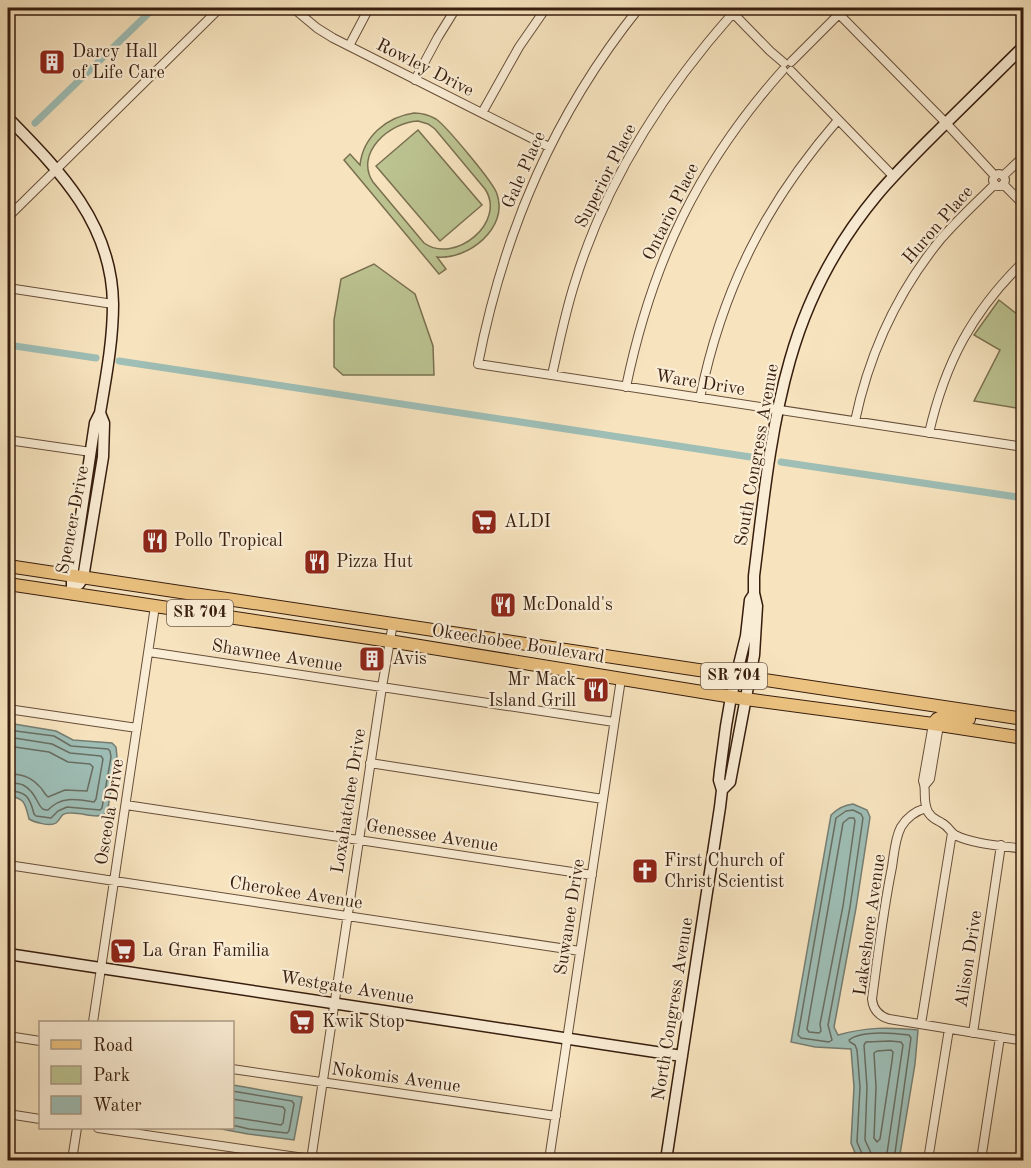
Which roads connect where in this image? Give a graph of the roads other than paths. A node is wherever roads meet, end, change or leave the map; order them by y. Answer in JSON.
{"nodes":[{"id":1,"x":220,"y":8,"type":"edge"},
{"id":2,"x":293,"y":8,"type":"edge"},
{"id":3,"x":369,"y":8,"type":"edge"},
{"id":4,"x":456,"y":8,"type":"edge"},
{"id":5,"x":546,"y":8,"type":"edge"},
{"id":6,"x":639,"y":8,"type":"edge"},
{"id":7,"x":731,"y":10,"type":"edge"},
{"id":8,"x":836,"y":11,"type":"edge"},
{"id":9,"x":349,"y":46,"type":"junction"},
{"id":10,"x":1023,"y":46,"type":"edge"},
{"id":11,"x":787,"y":66,"type":"junction"},
{"id":12,"x":416,"y":80,"type":"junction"},
{"id":13,"x":482,"y":113,"type":"junction"},
{"id":14,"x":8,"y":118,"type":"edge"},
{"id":15,"x":838,"y":120,"type":"junction"},
{"id":16,"x":946,"y":123,"type":"junction"},
{"id":17,"x":549,"y":147,"type":"junction"},
{"id":18,"x":1023,"y":156,"type":"edge"},
{"id":19,"x":55,"y":170,"type":"junction"},
{"id":20,"x":893,"y":176,"type":"junction"},
{"id":21,"x":999,"y":180,"type":"junction"},
{"id":22,"x":1023,"y":205,"type":"edge"},
{"id":23,"x":8,"y":217,"type":"edge"},
{"id":24,"x":1023,"y":261,"type":"edge"},
{"id":25,"x":8,"y":288,"type":"edge"},
{"id":26,"x":113,"y":304,"type":"junction"},
{"id":27,"x":478,"y":364,"type":"joint"},
{"id":28,"x":552,"y":375,"type":"junction"},
{"id":29,"x":626,"y":387,"type":"junction"},
{"id":30,"x":700,"y":398,"type":"junction"},
{"id":31,"x":778,"y":410,"type":"junction"},
{"id":32,"x":100,"y":413,"type":"junction"},
{"id":33,"x":855,"y":421,"type":"junction"},
{"id":34,"x":929,"y":433,"type":"junction"},
{"id":35,"x":8,"y":440,"type":"edge"},
{"id":36,"x":1023,"y":447,"type":"edge"},
{"id":37,"x":91,"y":452,"type":"junction"},
{"id":38,"x":85,"y":490,"type":"junction"},
{"id":39,"x":95,"y":506,"type":"junction"},
{"id":40,"x":8,"y":566,"type":"edge"},
{"id":41,"x":77,"y":577,"type":"junction"},
{"id":42,"x":8,"y":584,"type":"edge"},
{"id":43,"x":754,"y":593,"type":"junction"},
{"id":44,"x":72,"y":594,"type":"junction"},
{"id":45,"x":155,"y":606,"type":"junction"},
{"id":46,"x":393,"y":624,"type":"junction"},
{"id":47,"x":389,"y":641,"type":"junction"},
{"id":48,"x":149,"y":652,"type":"junction"},
{"id":49,"x":736,"y":676,"type":"junction"},
{"id":50,"x":750,"y":678,"type":"junction"},
{"id":51,"x":621,"y":679,"type":"junction"},
{"id":52,"x":382,"y":687,"type":"junction"},
{"id":53,"x":731,"y":696,"type":"junction"},
{"id":54,"x":745,"y":699,"type":"junction"},
{"id":55,"x":932,"y":705,"type":"junction"},
{"id":56,"x":8,"y":709,"type":"edge"},
{"id":57,"x":998,"y":715,"type":"junction"},
{"id":58,"x":882,"y":717,"type":"junction"},
{"id":59,"x":1023,"y":719,"type":"edge"},
{"id":60,"x":614,"y":722,"type":"junction"},
{"id":61,"x":936,"y":724,"type":"junction"},
{"id":62,"x":137,"y":728,"type":"junction"},
{"id":63,"x":1023,"y":738,"type":"edge"},
{"id":64,"x":370,"y":763,"type":"junction"},
{"id":65,"x":722,"y":790,"type":"junction"},
{"id":66,"x":603,"y":799,"type":"junction"},
{"id":67,"x":126,"y":805,"type":"junction"},
{"id":68,"x":926,"y":808,"type":"junction"},
{"id":69,"x":952,"y":833,"type":"junction"},
{"id":70,"x":359,"y":840,"type":"junction"},
{"id":71,"x":1001,"y":845,"type":"junction"},
{"id":72,"x":1023,"y":849,"type":"edge"},
{"id":73,"x":8,"y":865,"type":"edge"},
{"id":74,"x":592,"y":875,"type":"junction"},
{"id":75,"x":114,"y":881,"type":"junction"},
{"id":76,"x":347,"y":916,"type":"junction"},
{"id":77,"x":580,"y":951,"type":"junction"},
{"id":78,"x":8,"y":954,"type":"edge"},
{"id":79,"x":101,"y":968,"type":"junction"},
{"id":80,"x":334,"y":1003,"type":"junction"},
{"id":81,"x":93,"y":1021,"type":"edge"},
{"id":82,"x":921,"y":1024,"type":"junction"},
{"id":83,"x":949,"y":1029,"type":"junction"},
{"id":84,"x":973,"y":1033,"type":"junction"},
{"id":85,"x":8,"y":1036,"type":"edge"},
{"id":86,"x":1000,"y":1037,"type":"junction"},
{"id":87,"x":567,"y":1038,"type":"junction"},
{"id":88,"x":1023,"y":1038,"type":"edge"},
{"id":89,"x":39,"y":1041,"type":"edge"},
{"id":90,"x":682,"y":1056,"type":"junction"},
{"id":91,"x":234,"y":1070,"type":"edge"},
{"id":92,"x":322,"y":1083,"type":"junction"},
{"id":93,"x":8,"y":1114,"type":"edge"},
{"id":94,"x":556,"y":1116,"type":"junction"},
{"id":95,"x":39,"y":1119,"type":"edge"},
{"id":96,"x":77,"y":1129,"type":"edge"},
{"id":97,"x":105,"y":1129,"type":"edge"},
{"id":98,"x":313,"y":1160,"type":"edge"},
{"id":99,"x":72,"y":1161,"type":"edge"},
{"id":100,"x":549,"y":1161,"type":"edge"},
{"id":101,"x":666,"y":1161,"type":"edge"},
{"id":102,"x":928,"y":1161,"type":"edge"},
{"id":103,"x":981,"y":1161,"type":"edge"}],
"edges":[{"from":1,"to":19,"type":"street"},
{"from":2,"to":9,"type":"street","name":"Rowley Drive"},
{"from":3,"to":9,"type":"street"},
{"from":4,"to":12,"type":"street"},
{"from":5,"to":13,"type":"street"},
{"from":6,"to":17,"type":"street","name":"Gale Place"},
{"from":7,"to":11,"type":"street"},
{"from":7,"to":28,"type":"street","name":"Superior Place"},
{"from":8,"to":11,"type":"street","name":"Ontario Place"},
{"from":8,"to":16,"type":"street"},
{"from":9,"to":12,"type":"street","name":"Rowley Drive"},
{"from":10,"to":16,"type":"street","name":"South Congress Avenue"},
{"from":11,"to":15,"type":"street"},
{"from":11,"to":29,"type":"street","name":"Ontario Place"},
{"from":12,"to":13,"type":"street","name":"Rowley Drive"},
{"from":13,"to":17,"type":"street","name":"Rowley Drive"},
{"from":14,"to":19,"type":"street","name":"Spencer Drive"},
{"from":15,"to":20,"type":"street"},
{"from":15,"to":30,"type":"street"},
{"from":16,"to":20,"type":"street","name":"South Congress Avenue"},
{"from":16,"to":21,"type":"street"},
{"from":17,"to":27,"type":"street","name":"Gale Place"},
{"from":18,"to":21,"type":"street","name":"Huron Place"},
{"from":19,"to":23,"type":"street"},
{"from":19,"to":26,"type":"street","name":"Spencer Drive"},
{"from":20,"to":31,"type":"street","name":"South Congress Avenue"},
{"from":21,"to":22,"type":"street"},
{"from":21,"to":33,"type":"street","name":"Huron Place"},
{"from":24,"to":34,"type":"street"},
{"from":25,"to":26,"type":"street"},
{"from":26,"to":32,"type":"street","name":"Spencer Drive"},
{"from":27,"to":28,"type":"street","name":"Ware Drive"},
{"from":28,"to":29,"type":"street","name":"Ware Drive"},
{"from":29,"to":30,"type":"street","name":"Ware Drive"},
{"from":30,"to":31,"type":"street","name":"Ware Drive"},
{"from":31,"to":33,"type":"street","name":"Ware Drive"},
{"from":31,"to":43,"type":"street","name":"South Congress Avenue"},
{"from":32,"to":37,"type":"street","name":"Spencer Drive"},
{"from":32,"to":39,"type":"street","name":"Spencer Drive"},
{"from":33,"to":34,"type":"street","name":"Ware Drive"},
{"from":34,"to":36,"type":"street","name":"Ware Drive"},
{"from":35,"to":37,"type":"street"},
{"from":37,"to":38,"type":"street","name":"Spencer Drive"},
{"from":38,"to":39,"type":"street"},
{"from":38,"to":41,"type":"street","name":"Spencer Drive"},
{"from":39,"to":41,"type":"street","name":"Spencer Drive"},
{"from":40,"to":41,"type":"main road","name":"Okeechobee Boulevard","number":"SR 704"},
{"from":41,"to":44,"type":"street","name":"Spencer Drive"},
{"from":41,"to":46,"type":"main road","name":"Okeechobee Boulevard","number":"SR 704"},
{"from":42,"to":44,"type":"main road","name":"Okeechobee Boulevard","number":"SR 704"},
{"from":43,"to":49,"type":"street","name":"South Congress Avenue"},
{"from":43,"to":50,"type":"street","name":"South Congress Avenue"},
{"from":44,"to":45,"type":"main road","name":"Okeechobee Boulevard","number":"SR 704"},
{"from":45,"to":47,"type":"main road","name":"Okeechobee Boulevard","number":"SR 704"},
{"from":45,"to":48,"type":"street","name":"Osceola Drive"},
{"from":46,"to":47,"type":"street","name":"Loxahatchee Drive"},
{"from":46,"to":49,"type":"main road","name":"Okeechobee Boulevard","number":"SR 704"},
{"from":47,"to":51,"type":"main road","name":"Okeechobee Boulevard","number":"SR 704"},
{"from":47,"to":52,"type":"street","name":"Loxahatchee Drive"},
{"from":48,"to":52,"type":"street","name":"Shawnee Avenue"},
{"from":48,"to":62,"type":"street","name":"Osceola Drive"},
{"from":49,"to":50,"type":"main road","name":"Okeechobee Boulevard","number":"SR 704"},
{"from":49,"to":53,"type":"street","name":"North Congress Avenue"},
{"from":50,"to":54,"type":"street","name":"North Congress Avenue"},
{"from":50,"to":55,"type":"main road","name":"Okeechobee Boulevard","number":"SR 704"},
{"from":51,"to":53,"type":"main road","name":"Okeechobee Boulevard","number":"SR 704"},
{"from":51,"to":60,"type":"street","name":"Suwanee Drive"},
{"from":52,"to":60,"type":"street","name":"Shawnee Avenue"},
{"from":52,"to":64,"type":"street","name":"Loxahatchee Drive"},
{"from":53,"to":54,"type":"main road","name":"Okeechobee Boulevard","number":"SR 704"},
{"from":53,"to":65,"type":"street","name":"North Congress Avenue"},
{"from":54,"to":58,"type":"main road","name":"Okeechobee Boulevard","number":"SR 704"},
{"from":54,"to":65,"type":"street","name":"North Congress Avenue"},
{"from":55,"to":57,"type":"main road","name":"Okeechobee Boulevard","number":"SR 704"},
{"from":55,"to":58,"type":"main road"},
{"from":56,"to":62,"type":"street"},
{"from":57,"to":59,"type":"main road","name":"Okeechobee Boulevard","number":"SR 704"},
{"from":57,"to":61,"type":"main road"},
{"from":58,"to":61,"type":"main road","name":"Okeechobee Boulevard","number":"SR 704"},
{"from":60,"to":66,"type":"street","name":"Suwanee Drive"},
{"from":61,"to":63,"type":"main road","name":"Okeechobee Boulevard","number":"SR 704"},
{"from":61,"to":68,"type":"street"},
{"from":62,"to":67,"type":"street","name":"Osceola Drive"},
{"from":64,"to":66,"type":"street"},
{"from":64,"to":70,"type":"street","name":"Loxahatchee Drive"},
{"from":65,"to":90,"type":"street","name":"North Congress Avenue"},
{"from":66,"to":74,"type":"street","name":"Suwanee Drive"},
{"from":67,"to":70,"type":"street","name":"Genessee Avenue"},
{"from":67,"to":75,"type":"street","name":"Osceola Drive"},
{"from":68,"to":69,"type":"street"},
{"from":68,"to":82,"type":"street","name":"Lakeshore Avenue"},
{"from":69,"to":71,"type":"street"},
{"from":69,"to":82,"type":"street"},
{"from":70,"to":74,"type":"street","name":"Genessee Avenue"},
{"from":70,"to":76,"type":"street","name":"Loxahatchee Drive"},
{"from":71,"to":72,"type":"street"},
{"from":71,"to":84,"type":"street","name":"Alison Drive"},
{"from":73,"to":75,"type":"street","name":"Cherokee Avenue"},
{"from":74,"to":77,"type":"street","name":"Suwanee Drive"},
{"from":75,"to":76,"type":"street","name":"Cherokee Avenue"},
{"from":75,"to":79,"type":"street","name":"Osceola Drive"},
{"from":76,"to":77,"type":"street","name":"Cherokee Avenue"},
{"from":76,"to":80,"type":"street","name":"Loxahatchee Drive"},
{"from":77,"to":87,"type":"street","name":"Suwanee Drive"},
{"from":78,"to":79,"type":"street","name":"Westgate Avenue"},
{"from":79,"to":80,"type":"street","name":"Westgate Avenue"},
{"from":79,"to":81,"type":"street","name":"Osceola Drive"},
{"from":80,"to":87,"type":"street","name":"Westgate Avenue"},
{"from":80,"to":92,"type":"street","name":"Loxahatchee Drive"},
{"from":82,"to":83,"type":"street","name":"Lakeshore Avenue"},
{"from":83,"to":84,"type":"street","name":"Lakeshore Avenue"},
{"from":83,"to":102,"type":"street"},
{"from":84,"to":86,"type":"street","name":"Alison Drive"},
{"from":85,"to":89,"type":"street"},
{"from":86,"to":88,"type":"street","name":"Alison Drive"},
{"from":86,"to":103,"type":"street"},
{"from":87,"to":90,"type":"street","name":"Westgate Avenue"},
{"from":87,"to":94,"type":"street","name":"Suwanee Drive"},
{"from":90,"to":101,"type":"street","name":"North Congress Avenue"},
{"from":91,"to":92,"type":"street","name":"Nokomis Avenue"},
{"from":92,"to":94,"type":"street","name":"Nokomis Avenue"},
{"from":92,"to":98,"type":"street","name":"Loxahatchee Drive"},
{"from":93,"to":95,"type":"street"},
{"from":94,"to":100,"type":"street","name":"Suwanee Drive"},
{"from":96,"to":99,"type":"street"},
{"from":97,"to":98,"type":"street"}]}
